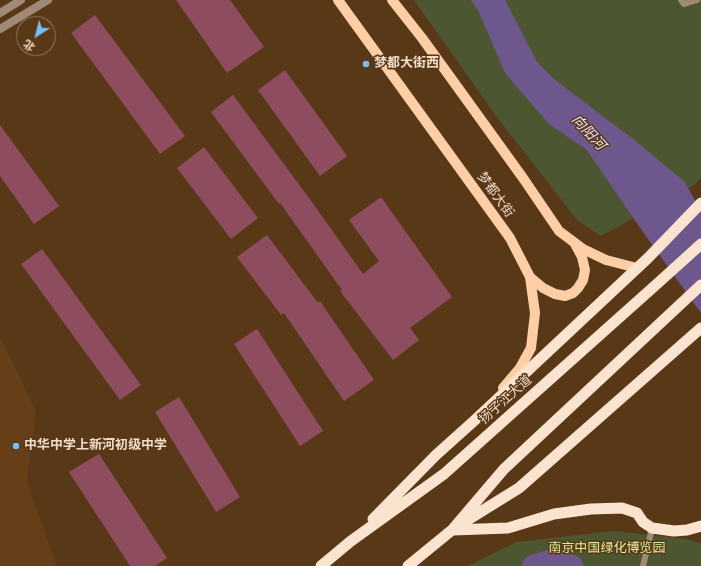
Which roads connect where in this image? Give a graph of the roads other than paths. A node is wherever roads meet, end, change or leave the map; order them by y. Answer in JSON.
{"nodes":[{"id":1,"x":21,"y":0,"type":"edge"},
{"id":2,"x":48,"y":0,"type":"edge"},
{"id":3,"x":338,"y":0,"type":"edge"},
{"id":4,"x":392,"y":0,"type":"edge"},
{"id":5,"x":681,"y":0,"type":"edge"},
{"id":6,"x":697,"y":0,"type":"edge"},
{"id":7,"x":0,"y":13,"type":"edge"},
{"id":8,"x":0,"y":29,"type":"edge"},
{"id":9,"x":701,"y":203,"type":"edge"},
{"id":10,"x":573,"y":241,"type":"junction"},
{"id":11,"x":701,"y":244,"type":"edge"},
{"id":12,"x":637,"y":268,"type":"junction"},
{"id":13,"x":530,"y":277,"type":"junction"},
{"id":14,"x":701,"y":286,"type":"edge"},
{"id":15,"x":698,"y":330,"type":"edge"},
{"id":16,"x":475,"y":420,"type":"junction"},
{"id":17,"x":701,"y":526,"type":"edge"},
{"id":18,"x":652,"y":528,"type":"junction"},
{"id":19,"x":452,"y":530,"type":"junction"},
{"id":20,"x":351,"y":542,"type":"junction"},
{"id":21,"x":643,"y":563,"type":"edge"},
{"id":22,"x":320,"y":566,"type":"edge"},
{"id":23,"x":408,"y":566,"type":"edge"}],
"edges":[{"from":1,"to":7,"type":"street"},
{"from":2,"to":8,"type":"street"},
{"from":3,"to":13,"type":"main road","name":"梦都大街"},
{"from":4,"to":10,"type":"main road"},
{"from":5,"to":6,"type":"lane"},
{"from":9,"to":12,"type":"highway"},
{"from":10,"to":12,"type":"main road"},
{"from":10,"to":13,"type":"main road"},
{"from":11,"to":20,"type":"highway","name":"扬子江大道"},
{"from":12,"to":16,"type":"highway"},
{"from":13,"to":16,"type":"main road","name":"梦都大街"},
{"from":14,"to":19,"type":"highway"},
{"from":15,"to":19,"type":"highway"},
{"from":16,"to":20,"type":"highway"},
{"from":17,"to":18,"type":"highway"},
{"from":18,"to":19,"type":"highway"},
{"from":18,"to":21,"type":"lane"},
{"from":19,"to":23,"type":"highway"},
{"from":20,"to":22,"type":"highway","name":"扬子江大道"}]}
